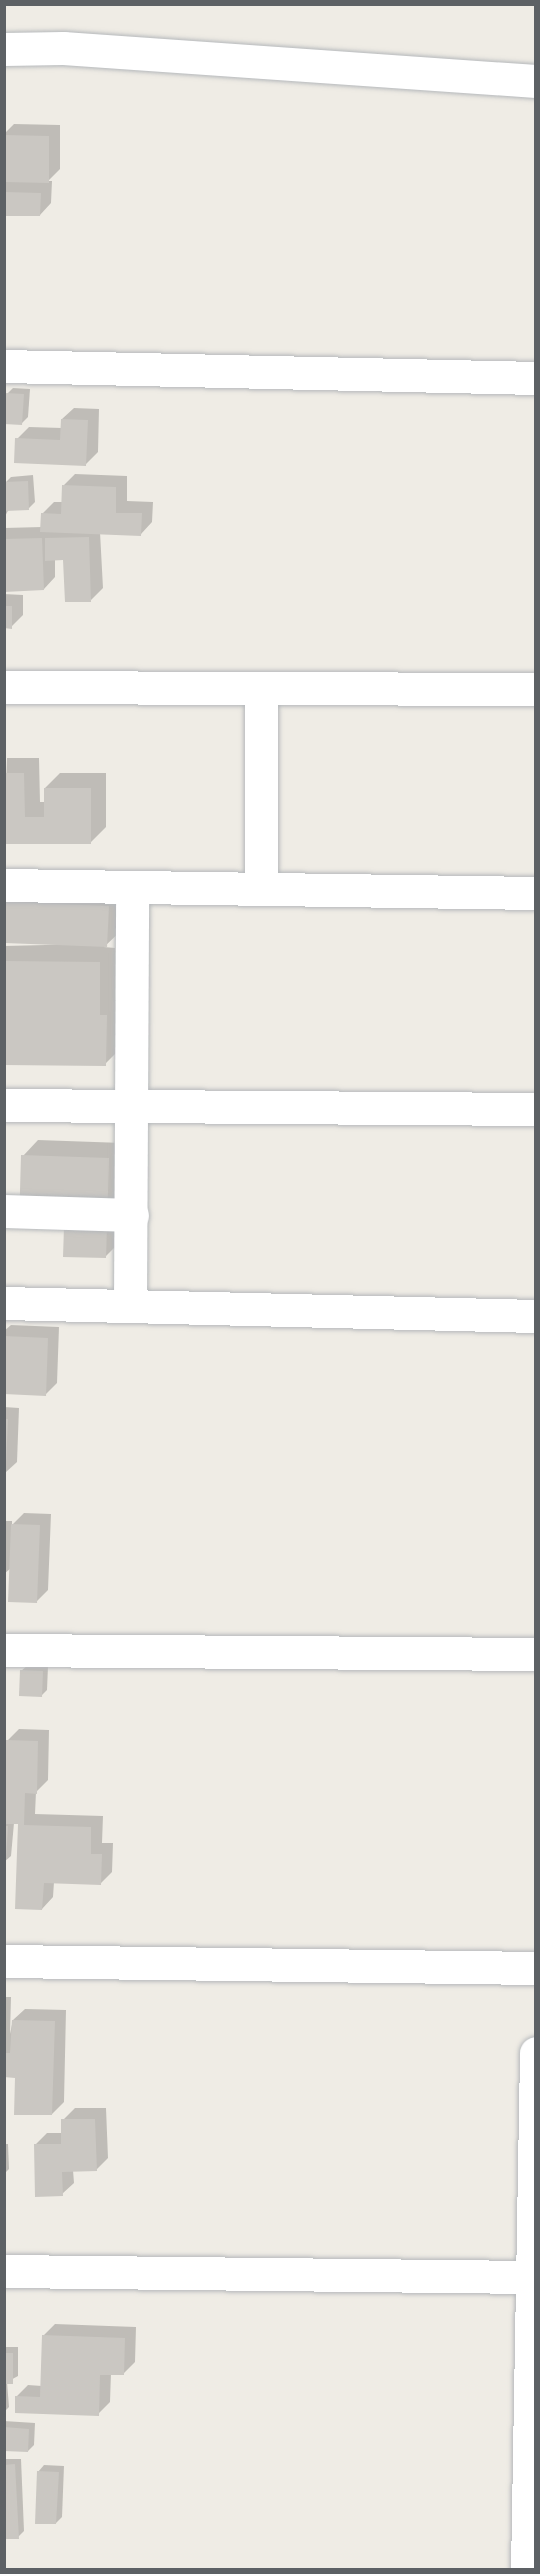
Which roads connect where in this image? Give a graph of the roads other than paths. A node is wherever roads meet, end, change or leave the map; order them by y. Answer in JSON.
{"nodes":[{"id":1,"x":4,"y":49,"type":"edge"},
{"id":2,"x":536,"y":81,"type":"edge"},
{"id":3,"x":4,"y":366,"type":"edge"},
{"id":4,"x":536,"y":378,"type":"edge"},
{"id":5,"x":4,"y":687,"type":"edge"},
{"id":6,"x":536,"y":689,"type":"edge"},
{"id":7,"x":261,"y":691,"type":"junction"},
{"id":8,"x":4,"y":885,"type":"edge"},
{"id":9,"x":132,"y":886,"type":"junction"},
{"id":10,"x":261,"y":888,"type":"junction"},
{"id":11,"x":536,"y":893,"type":"edge"},
{"id":12,"x":4,"y":1105,"type":"edge"},
{"id":13,"x":134,"y":1107,"type":"junction"},
{"id":14,"x":536,"y":1109,"type":"edge"},
{"id":15,"x":4,"y":1210,"type":"edge"},
{"id":16,"x":132,"y":1215,"type":"junction"},
{"id":17,"x":4,"y":1303,"type":"edge"},
{"id":18,"x":130,"y":1305,"type":"junction"},
{"id":19,"x":536,"y":1316,"type":"edge"},
{"id":20,"x":4,"y":1650,"type":"edge"},
{"id":21,"x":536,"y":1654,"type":"edge"},
{"id":22,"x":4,"y":1961,"type":"edge"},
{"id":23,"x":536,"y":1968,"type":"edge"},
{"id":24,"x":536,"y":2053,"type":"edge"},
{"id":25,"x":4,"y":2271,"type":"edge"},
{"id":26,"x":534,"y":2277,"type":"edge"},
{"id":27,"x":527,"y":2570,"type":"edge"}],
"edges":[{"from":1,"to":2,"type":"street"},
{"from":3,"to":4,"type":"street"},
{"from":5,"to":7,"type":"street"},
{"from":6,"to":7,"type":"street"},
{"from":7,"to":10,"type":"street"},
{"from":8,"to":9,"type":"street"},
{"from":9,"to":10,"type":"street"},
{"from":9,"to":13,"type":"street"},
{"from":10,"to":11,"type":"street"},
{"from":12,"to":13,"type":"street"},
{"from":13,"to":14,"type":"street"},
{"from":13,"to":16,"type":"street"},
{"from":15,"to":16,"type":"street"},
{"from":16,"to":18,"type":"street"},
{"from":17,"to":18,"type":"street"},
{"from":18,"to":19,"type":"street"},
{"from":20,"to":21,"type":"street"},
{"from":22,"to":23,"type":"street"},
{"from":24,"to":26,"type":"street"},
{"from":25,"to":26,"type":"street"},
{"from":26,"to":27,"type":"street"}]}
